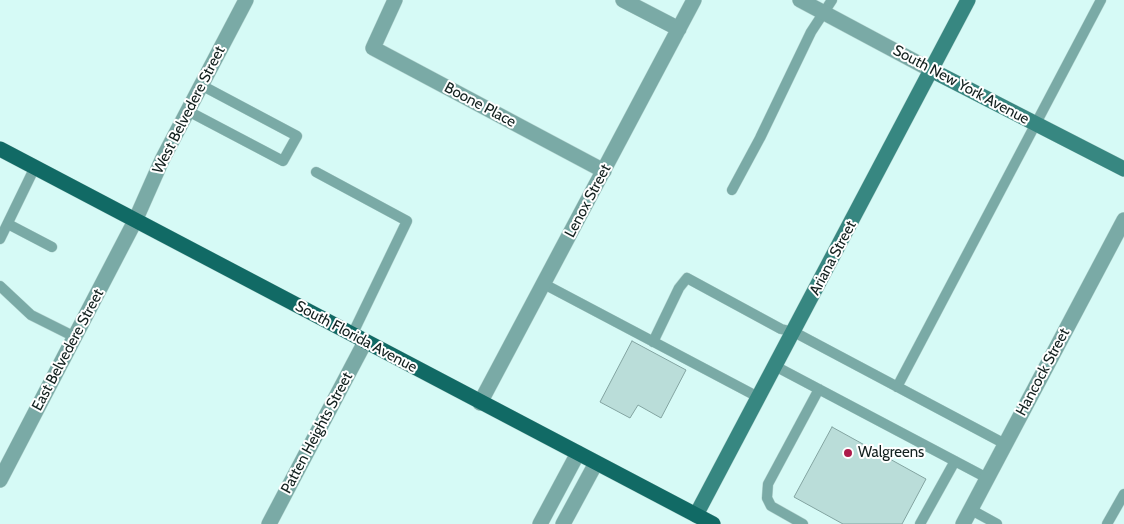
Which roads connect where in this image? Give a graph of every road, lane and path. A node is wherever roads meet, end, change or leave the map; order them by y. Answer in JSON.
{"nodes":[{"id":1,"x":246,"y":0,"type":"edge"},
{"id":2,"x":395,"y":0,"type":"edge"},
{"id":3,"x":622,"y":0,"type":"edge"},
{"id":4,"x":694,"y":0,"type":"edge"},
{"id":5,"x":800,"y":0,"type":"edge"},
{"id":6,"x":968,"y":0,"type":"edge"},
{"id":7,"x":1101,"y":0,"type":"edge"},
{"id":8,"x":828,"y":7,"type":"edge"},
{"id":9,"x":679,"y":29,"type":"junction"},
{"id":10,"x":931,"y":70,"type":"junction"},
{"id":11,"x":201,"y":85,"type":"junction"},
{"id":12,"x":188,"y":110,"type":"junction"},
{"id":13,"x":1035,"y":124,"type":"junction"},
{"id":14,"x":0,"y":149,"type":"edge"},
{"id":15,"x":34,"y":167,"type":"junction"},
{"id":16,"x":1124,"y":169,"type":"edge"},
{"id":17,"x":604,"y":171,"type":"junction"},
{"id":18,"x":316,"y":172,"type":"dead end"},
{"id":19,"x":732,"y":190,"type":"dead end"},
{"id":20,"x":1124,"y":220,"type":"edge"},
{"id":21,"x":136,"y":221,"type":"junction"},
{"id":22,"x":8,"y":224,"type":"junction"},
{"id":23,"x":0,"y":239,"type":"edge"},
{"id":24,"x":52,"y":246,"type":"dead end"},
{"id":25,"x":544,"y":284,"type":"junction"},
{"id":26,"x":0,"y":286,"type":"edge"},
{"id":27,"x":794,"y":332,"type":"junction"},
{"id":28,"x":352,"y":334,"type":"junction"},
{"id":29,"x":76,"y":336,"type":"junction"},
{"id":30,"x":365,"y":342,"type":"junction"},
{"id":31,"x":653,"y":342,"type":"junction"},
{"id":32,"x":775,"y":366,"type":"junction"},
{"id":33,"x":897,"y":387,"type":"junction"},
{"id":34,"x":819,"y":389,"type":"junction"},
{"id":35,"x":758,"y":397,"type":"junction"},
{"id":36,"x":480,"y":403,"type":"junction"},
{"id":37,"x":1005,"y":444,"type":"junction"},
{"id":38,"x":578,"y":453,"type":"junction"},
{"id":39,"x":955,"y":461,"type":"junction"},
{"id":40,"x":596,"y":463,"type":"junction"},
{"id":41,"x":987,"y":478,"type":"junction"},
{"id":42,"x":0,"y":480,"type":"edge"},
{"id":43,"x":1124,"y":494,"type":"edge"},
{"id":44,"x":972,"y":508,"type":"junction"},
{"id":45,"x":696,"y":515,"type":"junction"},
{"id":46,"x":268,"y":524,"type":"edge"},
{"id":47,"x":540,"y":524,"type":"edge"},
{"id":48,"x":563,"y":524,"type":"edge"},
{"id":49,"x":713,"y":524,"type":"edge"},
{"id":50,"x":802,"y":524,"type":"edge"},
{"id":51,"x":920,"y":524,"type":"edge"},
{"id":52,"x":963,"y":524,"type":"edge"},
{"id":53,"x":997,"y":524,"type":"edge"},
{"id":54,"x":1107,"y":524,"type":"edge"}],
"edges":[{"from":1,"to":11,"type":"street","name":"West Belvedere Street"},
{"from":2,"to":17,"type":"street","name":"Boone Place"},
{"from":3,"to":9,"type":"street"},
{"from":4,"to":9,"type":"street","name":"Lenox Street"},
{"from":5,"to":8,"type":"street","name":"South New York Avenue"},
{"from":6,"to":10,"type":"street","name":"Ariana Street"},
{"from":7,"to":13,"type":"lane"},
{"from":8,"to":10,"type":"street","name":"South New York Avenue"},
{"from":8,"to":19,"type":"lane"},
{"from":9,"to":17,"type":"street","name":"Lenox Street"},
{"from":10,"to":13,"type":"street","name":"South New York Avenue"},
{"from":10,"to":27,"type":"street","name":"Ariana Street"},
{"from":11,"to":12,"type":"street","name":"West Belvedere Street"},
{"from":11,"to":12,"type":"lane"},
{"from":12,"to":21,"type":"street","name":"West Belvedere Street"},
{"from":13,"to":16,"type":"street","name":"South New York Avenue"},
{"from":13,"to":33,"type":"lane"},
{"from":14,"to":15,"type":"main road","name":"South Florida Avenue"},
{"from":15,"to":21,"type":"main road","name":"South Florida Avenue"},
{"from":15,"to":22,"type":"lane"},
{"from":17,"to":25,"type":"street","name":"Lenox Street"},
{"from":18,"to":28,"type":"lane"},
{"from":20,"to":37,"type":"street","name":"Hancock Street"},
{"from":21,"to":28,"type":"main road","name":"South Florida Avenue"},
{"from":21,"to":29,"type":"street","name":"East Belvedere Street"},
{"from":22,"to":23,"type":"lane"},
{"from":22,"to":24,"type":"lane"},
{"from":25,"to":31,"type":"lane"},
{"from":25,"to":36,"type":"street","name":"Lenox Street"},
{"from":26,"to":29,"type":"lane"},
{"from":27,"to":31,"type":"lane"},
{"from":27,"to":32,"type":"street","name":"Ariana Street"},
{"from":27,"to":33,"type":"lane"},
{"from":28,"to":30,"type":"main road","name":"South Florida Avenue"},
{"from":29,"to":42,"type":"street","name":"East Belvedere Street"},
{"from":30,"to":36,"type":"main road","name":"South Florida Avenue"},
{"from":30,"to":46,"type":"street","name":"Patten Heights Street"},
{"from":31,"to":35,"type":"lane"},
{"from":32,"to":34,"type":"lane"},
{"from":32,"to":35,"type":"street","name":"Ariana Street"},
{"from":33,"to":37,"type":"lane"},
{"from":34,"to":39,"type":"lane"},
{"from":34,"to":50,"type":"lane"},
{"from":35,"to":45,"type":"street","name":"Ariana Street"},
{"from":36,"to":38,"type":"main road","name":"South Florida Avenue"},
{"from":37,"to":41,"type":"street","name":"Hancock Street"},
{"from":38,"to":40,"type":"main road","name":"South Florida Avenue"},
{"from":38,"to":47,"type":"street"},
{"from":39,"to":41,"type":"lane"},
{"from":39,"to":51,"type":"lane"},
{"from":40,"to":45,"type":"main road","name":"South Florida Avenue"},
{"from":40,"to":48,"type":"street"},
{"from":41,"to":44,"type":"street","name":"Hancock Street"},
{"from":43,"to":54,"type":"lane"},
{"from":44,"to":52,"type":"street","name":"Hancock Street"},
{"from":44,"to":53,"type":"lane"},
{"from":45,"to":49,"type":"main road","name":"South Florida Avenue"}]}
